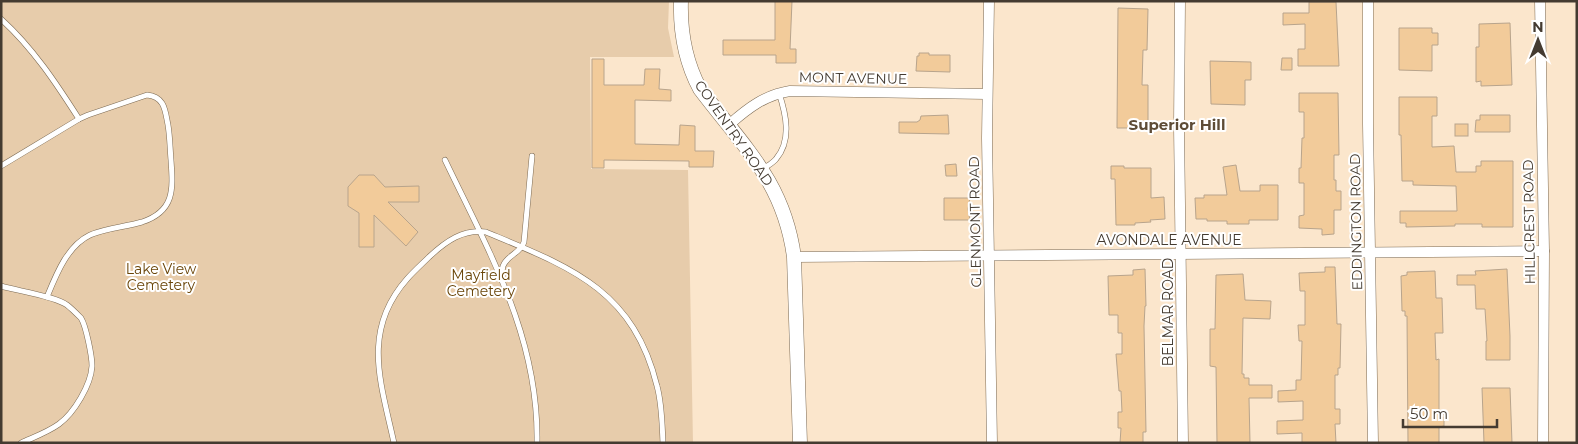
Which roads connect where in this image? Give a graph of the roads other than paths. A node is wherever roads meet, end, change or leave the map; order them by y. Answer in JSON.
{"nodes":[{"id":1,"x":682,"y":1,"type":"edge"},
{"id":2,"x":989,"y":1,"type":"edge"},
{"id":3,"x":1180,"y":1,"type":"edge"},
{"id":4,"x":1368,"y":1,"type":"edge"},
{"id":5,"x":1540,"y":1,"type":"edge"},
{"id":6,"x":1,"y":19,"type":"edge"},
{"id":7,"x":779,"y":93,"type":"junction"},
{"id":8,"x":987,"y":94,"type":"junction"},
{"id":9,"x":78,"y":119,"type":"junction"},
{"id":10,"x":730,"y":124,"type":"junction"},
{"id":11,"x":532,"y":156,"type":"dead end"},
{"id":12,"x":445,"y":160,"type":"dead end"},
{"id":13,"x":1,"y":166,"type":"edge"},
{"id":14,"x":762,"y":169,"type":"junction"},
{"id":15,"x":479,"y":231,"type":"junction"},
{"id":16,"x":522,"y":247,"type":"junction"},
{"id":17,"x":1371,"y":251,"type":"junction"},
{"id":18,"x":1544,"y":251,"type":"junction"},
{"id":19,"x":989,"y":254,"type":"junction"},
{"id":20,"x":1181,"y":254,"type":"junction"},
{"id":21,"x":794,"y":256,"type":"junction"},
{"id":22,"x":502,"y":279,"type":"junction"},
{"id":23,"x":1,"y":286,"type":"edge"},
{"id":24,"x":47,"y":297,"type":"junction"},
{"id":25,"x":22,"y":443,"type":"edge"},
{"id":26,"x":394,"y":443,"type":"edge"},
{"id":27,"x":537,"y":443,"type":"edge"},
{"id":28,"x":663,"y":443,"type":"edge"},
{"id":29,"x":800,"y":443,"type":"edge"},
{"id":30,"x":992,"y":443,"type":"edge"},
{"id":31,"x":1183,"y":443,"type":"edge"},
{"id":32,"x":1373,"y":443,"type":"edge"},
{"id":33,"x":1543,"y":443,"type":"edge"}],
"edges":[{"from":1,"to":10,"type":"street","name":"COVENTRY ROAD"},
{"from":2,"to":8,"type":"street","name":"GLENMONT ROAD"},
{"from":3,"to":20,"type":"street","name":"BELMAR ROAD"},
{"from":4,"to":17,"type":"street","name":"EDDINGTON ROAD"},
{"from":5,"to":18,"type":"street","name":"HILLCREST ROAD"},
{"from":6,"to":9,"type":"lane"},
{"from":7,"to":8,"type":"street","name":"MONT AVENUE"},
{"from":7,"to":10,"type":"street","name":"MONT AVENUE"},
{"from":7,"to":14,"type":"lane"},
{"from":8,"to":19,"type":"street","name":"GLENMONT ROAD"},
{"from":9,"to":13,"type":"lane"},
{"from":9,"to":24,"type":"lane"},
{"from":10,"to":14,"type":"street","name":"COVENTRY ROAD"},
{"from":11,"to":16,"type":"lane"},
{"from":12,"to":15,"type":"lane"},
{"from":14,"to":21,"type":"street","name":"COVENTRY ROAD"},
{"from":15,"to":16,"type":"lane"},
{"from":15,"to":22,"type":"lane"},
{"from":15,"to":26,"type":"lane"},
{"from":16,"to":22,"type":"lane"},
{"from":16,"to":28,"type":"lane"},
{"from":17,"to":18,"type":"street","name":"AVONDALE AVENUE"},
{"from":17,"to":20,"type":"street","name":"AVONDALE AVENUE"},
{"from":17,"to":32,"type":"street","name":"EDDINGTON ROAD"},
{"from":18,"to":33,"type":"street","name":"HILLCREST ROAD"},
{"from":19,"to":20,"type":"street","name":"AVONDALE AVENUE"},
{"from":19,"to":21,"type":"street","name":"AVONDALE AVENUE"},
{"from":19,"to":30,"type":"street","name":"GLENMONT ROAD"},
{"from":20,"to":31,"type":"street","name":"BELMAR ROAD"},
{"from":21,"to":29,"type":"street","name":"COVENTRY ROAD"},
{"from":22,"to":27,"type":"lane"},
{"from":23,"to":24,"type":"lane"},
{"from":24,"to":25,"type":"lane"}]}
